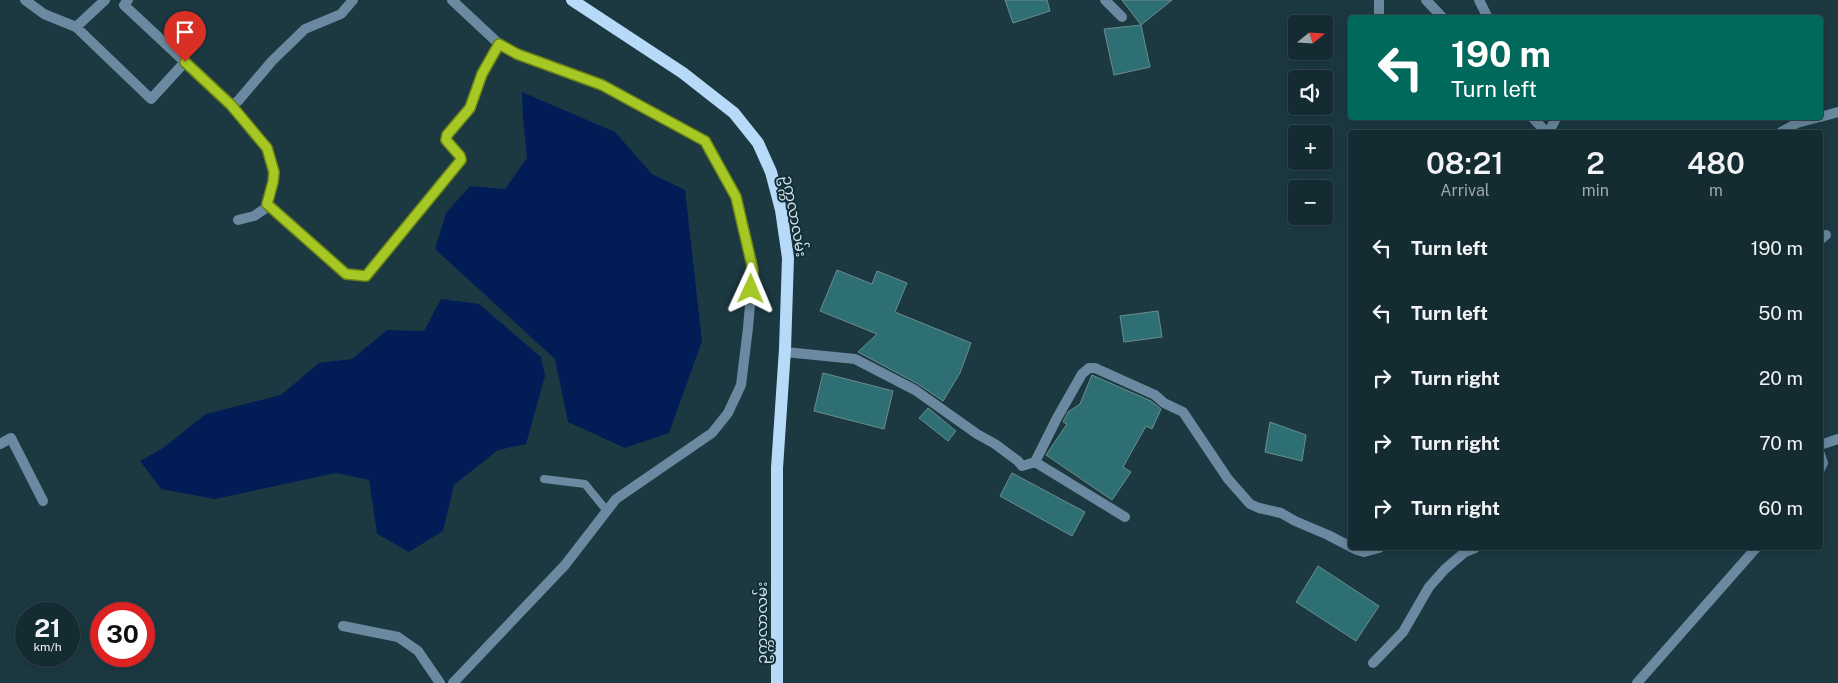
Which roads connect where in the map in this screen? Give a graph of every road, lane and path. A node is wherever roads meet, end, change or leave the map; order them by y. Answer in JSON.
{"nodes":[{"id":1,"x":25,"y":0,"type":"edge"},
{"id":2,"x":105,"y":0,"type":"edge"},
{"id":3,"x":353,"y":0,"type":"edge"},
{"id":4,"x":452,"y":0,"type":"edge"},
{"id":5,"x":572,"y":0,"type":"edge"},
{"id":6,"x":1105,"y":0,"type":"edge"},
{"id":7,"x":1379,"y":0,"type":"edge"},
{"id":8,"x":1426,"y":0,"type":"edge"},
{"id":9,"x":1479,"y":0,"type":"edge"},
{"id":10,"x":124,"y":2,"type":"edge"},
{"id":11,"x":1379,"y":15,"type":"edge"},
{"id":12,"x":1440,"y":15,"type":"edge"},
{"id":13,"x":1486,"y":15,"type":"edge"},
{"id":14,"x":1122,"y":17,"type":"dead end"},
{"id":15,"x":76,"y":27,"type":"junction"},
{"id":16,"x":499,"y":44,"type":"junction"},
{"id":17,"x":185,"y":62,"type":"junction"},
{"id":18,"x":231,"y":105,"type":"junction"},
{"id":19,"x":1838,"y":112,"type":"edge"},
{"id":20,"x":1823,"y":116,"type":"edge"},
{"id":21,"x":1535,"y":120,"type":"edge"},
{"id":22,"x":1808,"y":120,"type":"edge"},
{"id":23,"x":1545,"y":130,"type":"edge"},
{"id":24,"x":1785,"y":130,"type":"edge"},
{"id":25,"x":267,"y":204,"type":"junction"},
{"id":26,"x":238,"y":220,"type":"dead end"},
{"id":27,"x":785,"y":352,"type":"junction"},
{"id":28,"x":1838,"y":439,"type":"edge"},
{"id":29,"x":0,"y":444,"type":"edge"},
{"id":30,"x":1823,"y":444,"type":"edge"},
{"id":31,"x":1035,"y":462,"type":"junction"},
{"id":32,"x":544,"y":479,"type":"dead end"},
{"id":33,"x":43,"y":501,"type":"dead end"},
{"id":34,"x":607,"y":511,"type":"junction"},
{"id":35,"x":1125,"y":517,"type":"dead end"},
{"id":36,"x":1348,"y":545,"type":"edge"},
{"id":37,"x":1357,"y":550,"type":"edge"},
{"id":38,"x":1372,"y":550,"type":"edge"},
{"id":39,"x":1470,"y":550,"type":"edge"},
{"id":40,"x":1754,"y":550,"type":"edge"},
{"id":41,"x":343,"y":626,"type":"dead end"},
{"id":42,"x":1373,"y":663,"type":"dead end"},
{"id":43,"x":440,"y":683,"type":"edge"},
{"id":44,"x":453,"y":683,"type":"edge"},
{"id":45,"x":777,"y":683,"type":"edge"},
{"id":46,"x":1637,"y":683,"type":"edge"}],
"edges":[{"from":1,"to":15,"type":"street"},
{"from":2,"to":15,"type":"street"},
{"from":3,"to":18,"type":"street"},
{"from":4,"to":16,"type":"street"},
{"from":5,"to":27,"type":"main road","name":"ဥက္ကလာလမ်း"},
{"from":6,"to":14,"type":"street"},
{"from":7,"to":11,"type":"street"},
{"from":8,"to":12,"type":"street"},
{"from":9,"to":13,"type":"street"},
{"from":10,"to":17,"type":"street"},
{"from":15,"to":17,"type":"street"},
{"from":16,"to":25,"type":"street"},
{"from":16,"to":34,"type":"street"},
{"from":17,"to":18,"type":"street"},
{"from":18,"to":25,"type":"street"},
{"from":19,"to":20,"type":"street"},
{"from":21,"to":23,"type":"street"},
{"from":22,"to":24,"type":"street"},
{"from":25,"to":26,"type":"street"},
{"from":27,"to":31,"type":"street"},
{"from":27,"to":45,"type":"main road","name":"ဥက္ကလာလမ်း"},
{"from":28,"to":30,"type":"street"},
{"from":29,"to":33,"type":"street"},
{"from":31,"to":35,"type":"street"},
{"from":31,"to":36,"type":"street"},
{"from":32,"to":34,"type":"lane"},
{"from":34,"to":44,"type":"street"},
{"from":37,"to":38,"type":"street"},
{"from":39,"to":42,"type":"street"},
{"from":40,"to":46,"type":"street"},
{"from":41,"to":43,"type":"street"}]}
